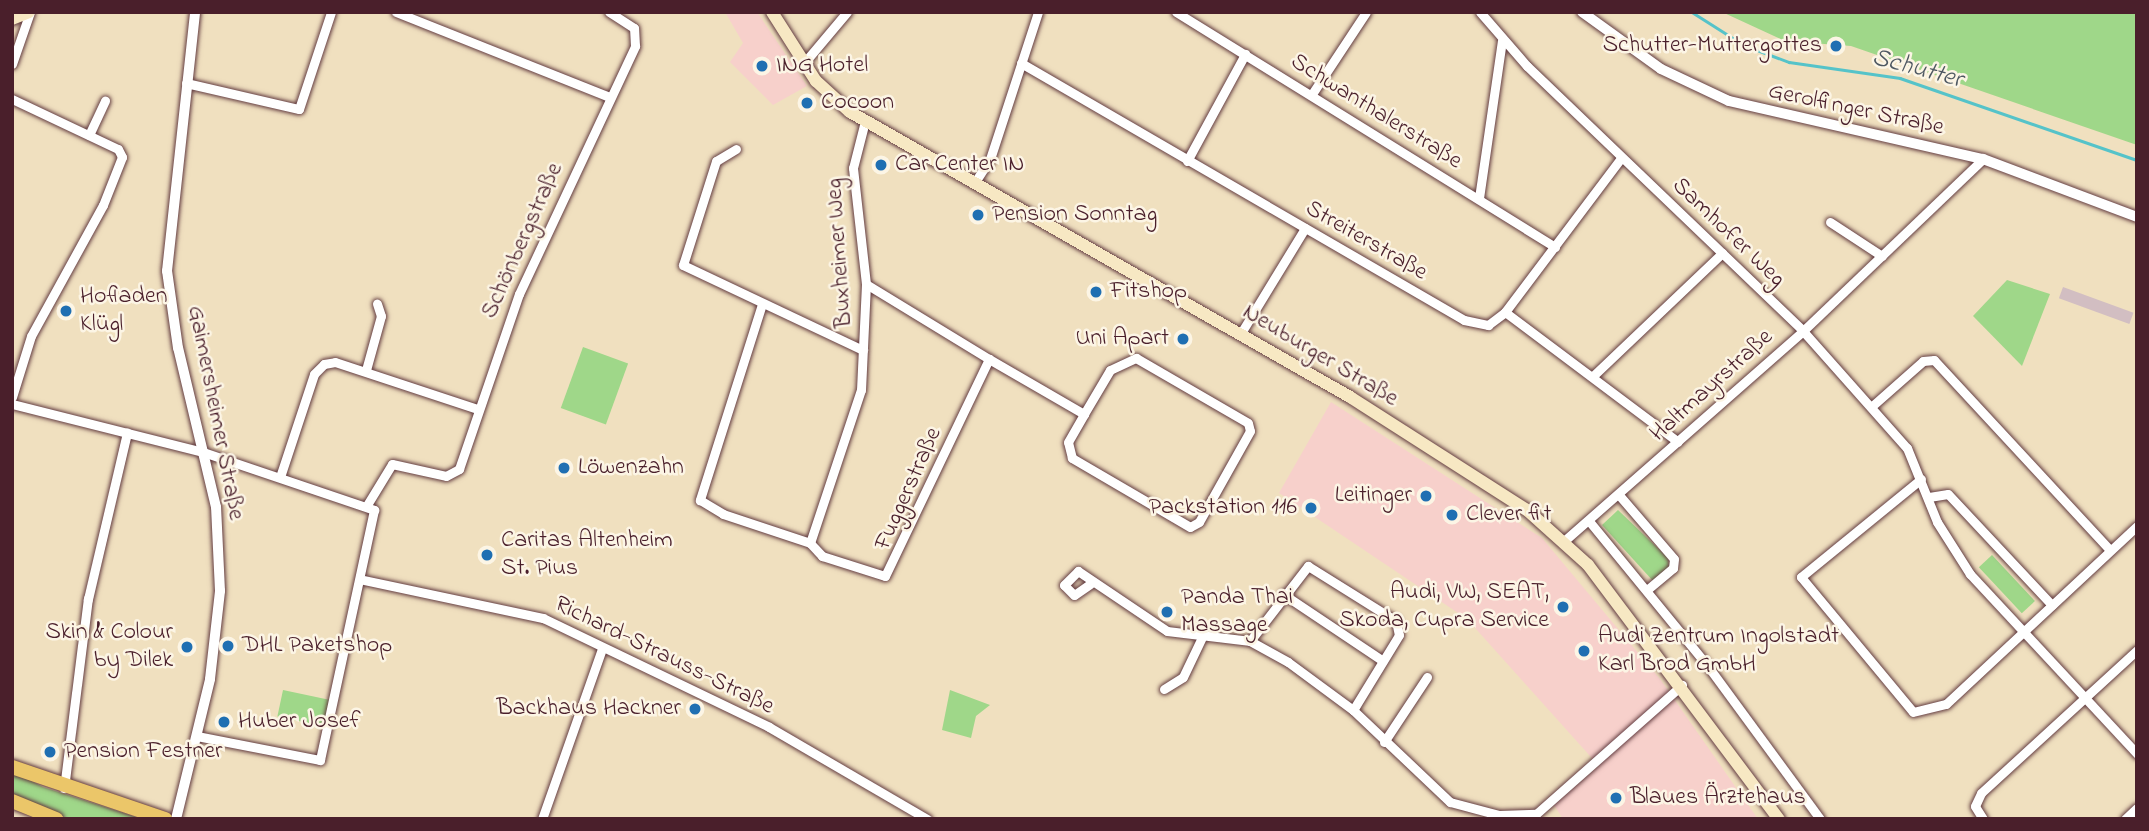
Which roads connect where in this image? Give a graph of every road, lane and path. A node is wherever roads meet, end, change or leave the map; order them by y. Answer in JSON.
{"nodes":[{"id":1,"x":30,"y":12,"type":"edge"},
{"id":2,"x":195,"y":12,"type":"edge"},
{"id":3,"x":331,"y":12,"type":"edge"},
{"id":4,"x":396,"y":12,"type":"edge"},
{"id":5,"x":609,"y":12,"type":"edge"},
{"id":6,"x":772,"y":12,"type":"edge"},
{"id":7,"x":848,"y":12,"type":"edge"},
{"id":8,"x":1038,"y":12,"type":"edge"},
{"id":9,"x":1176,"y":12,"type":"edge"},
{"id":10,"x":1366,"y":12,"type":"edge"},
{"id":11,"x":1480,"y":12,"type":"edge"},
{"id":12,"x":1584,"y":13,"type":"edge"},
{"id":13,"x":12,"y":19,"type":"edge"},
{"id":14,"x":1502,"y":41,"type":"junction"},
{"id":15,"x":1245,"y":54,"type":"junction"},
{"id":16,"x":804,"y":63,"type":"junction"},
{"id":17,"x":12,"y":64,"type":"edge"},
{"id":18,"x":1021,"y":64,"type":"junction"},
{"id":19,"x":186,"y":83,"type":"junction"},
{"id":20,"x":1312,"y":94,"type":"junction"},
{"id":21,"x":610,"y":97,"type":"junction"},
{"id":22,"x":12,"y":99,"type":"edge"},
{"id":23,"x":105,"y":100,"type":"dead end"},
{"id":24,"x":865,"y":121,"type":"junction"},
{"id":25,"x":89,"y":135,"type":"junction"},
{"id":26,"x":736,"y":149,"type":"dead end"},
{"id":27,"x":1621,"y":158,"type":"junction"},
{"id":28,"x":1983,"y":159,"type":"junction"},
{"id":29,"x":1187,"y":161,"type":"junction"},
{"id":30,"x":975,"y":182,"type":"junction"},
{"id":31,"x":1479,"y":198,"type":"junction"},
{"id":32,"x":2137,"y":217,"type":"edge"},
{"id":33,"x":1830,"y":222,"type":"dead end"},
{"id":34,"x":1304,"y":228,"type":"junction"},
{"id":35,"x":1555,"y":247,"type":"junction"},
{"id":36,"x":1721,"y":253,"type":"junction"},
{"id":37,"x":1882,"y":256,"type":"junction"},
{"id":38,"x":866,"y":284,"type":"junction"},
{"id":39,"x":377,"y":304,"type":"dead end"},
{"id":40,"x":762,"y":304,"type":"junction"},
{"id":41,"x":1505,"y":312,"type":"junction"},
{"id":42,"x":1803,"y":331,"type":"junction"},
{"id":43,"x":1241,"y":333,"type":"junction"},
{"id":44,"x":863,"y":350,"type":"junction"},
{"id":45,"x":989,"y":359,"type":"junction"},
{"id":46,"x":366,"y":370,"type":"junction"},
{"id":47,"x":1594,"y":375,"type":"junction"},
{"id":48,"x":12,"y":397,"type":"edge"},
{"id":49,"x":12,"y":404,"type":"edge"},
{"id":50,"x":1871,"y":407,"type":"junction"},
{"id":51,"x":477,"y":409,"type":"junction"},
{"id":52,"x":1084,"y":414,"type":"junction"},
{"id":53,"x":127,"y":433,"type":"junction"},
{"id":54,"x":1678,"y":442,"type":"junction"},
{"id":55,"x":203,"y":452,"type":"junction"},
{"id":56,"x":280,"y":477,"type":"junction"},
{"id":57,"x":1921,"y":479,"type":"junction"},
{"id":58,"x":1619,"y":495,"type":"junction"},
{"id":59,"x":1929,"y":497,"type":"junction"},
{"id":60,"x":368,"y":505,"type":"junction"},
{"id":61,"x":1589,"y":521,"type":"junction"},
{"id":62,"x":2137,"y":526,"type":"edge"},
{"id":63,"x":1564,"y":541,"type":"junction"},
{"id":64,"x":810,"y":542,"type":"junction"},
{"id":65,"x":2110,"y":550,"type":"junction"},
{"id":66,"x":364,"y":580,"type":"junction"},
{"id":67,"x":1090,"y":584,"type":"dead end"},
{"id":68,"x":1647,"y":590,"type":"junction"},
{"id":69,"x":1283,"y":594,"type":"junction"},
{"id":70,"x":2052,"y":606,"type":"junction"},
{"id":71,"x":2025,"y":632,"type":"junction"},
{"id":72,"x":1203,"y":635,"type":"junction"},
{"id":73,"x":1250,"y":641,"type":"junction"},
{"id":74,"x":602,"y":649,"type":"junction"},
{"id":75,"x":2137,"y":650,"type":"edge"},
{"id":76,"x":1383,"y":661,"type":"junction"},
{"id":77,"x":1427,"y":677,"type":"dead end"},
{"id":78,"x":1682,"y":685,"type":"junction"},
{"id":79,"x":1164,"y":689,"type":"dead end"},
{"id":80,"x":2085,"y":696,"type":"junction"},
{"id":81,"x":1353,"y":710,"type":"junction"},
{"id":82,"x":197,"y":736,"type":"junction"},
{"id":83,"x":1384,"y":742,"type":"junction"},
{"id":84,"x":2137,"y":754,"type":"edge"},
{"id":85,"x":12,"y":767,"type":"edge"},
{"id":86,"x":64,"y":788,"type":"junction"},
{"id":87,"x":12,"y":801,"type":"edge"},
{"id":88,"x":2137,"y":808,"type":"edge"},
{"id":89,"x":1469,"y":814,"type":"edge"},
{"id":90,"x":904,"y":815,"type":"edge"},
{"id":91,"x":55,"y":819,"type":"edge"},
{"id":92,"x":165,"y":819,"type":"edge"},
{"id":93,"x":176,"y":819,"type":"edge"},
{"id":94,"x":542,"y":819,"type":"edge"},
{"id":95,"x":927,"y":819,"type":"edge"},
{"id":96,"x":1779,"y":819,"type":"edge"},
{"id":97,"x":1820,"y":819,"type":"edge"},
{"id":98,"x":1983,"y":819,"type":"edge"},
{"id":99,"x":2125,"y":819,"type":"edge"}],
"edges":[{"from":1,"to":13,"type":"main road"},
{"from":1,"to":17,"type":"street"},
{"from":2,"to":19,"type":"street","name":"Gaimersheimer Straße"},
{"from":3,"to":19,"type":"street"},
{"from":4,"to":21,"type":"street"},
{"from":5,"to":21,"type":"street","name":"Schönbergstraße"},
{"from":6,"to":16,"type":"main road","name":"Neuburger Straße"},
{"from":7,"to":16,"type":"street"},
{"from":8,"to":18,"type":"street"},
{"from":9,"to":15,"type":"street","name":"Schwanthalerstraße"},
{"from":10,"to":20,"type":"street"},
{"from":11,"to":14,"type":"street","name":"Samhofer Weg"},
{"from":12,"to":28,"type":"street","name":"Gerolfinger Straße"},
{"from":14,"to":27,"type":"street","name":"Samhofer Weg"},
{"from":14,"to":31,"type":"street"},
{"from":15,"to":20,"type":"street","name":"Schwanthalerstraße"},
{"from":15,"to":29,"type":"street"},
{"from":16,"to":24,"type":"main road","name":"Neuburger Straße"},
{"from":18,"to":29,"type":"street","name":"Streiterstraße"},
{"from":18,"to":30,"type":"street"},
{"from":19,"to":55,"type":"street","name":"Gaimersheimer Straße"},
{"from":20,"to":31,"type":"street","name":"Schwanthalerstraße"},
{"from":21,"to":51,"type":"street","name":"Schönbergstraße"},
{"from":22,"to":25,"type":"street"},
{"from":23,"to":25,"type":"street"},
{"from":24,"to":30,"type":"main road","name":"Neuburger Straße"},
{"from":24,"to":38,"type":"street","name":"Buxheimer Weg"},
{"from":25,"to":48,"type":"street"},
{"from":26,"to":40,"type":"street"},
{"from":27,"to":35,"type":"street"},
{"from":27,"to":36,"type":"street","name":"Samhofer Weg"},
{"from":28,"to":32,"type":"street","name":"Gerolfinger Straße"},
{"from":28,"to":37,"type":"street","name":"Haltmayrstraße"},
{"from":29,"to":34,"type":"street","name":"Streiterstraße"},
{"from":30,"to":43,"type":"main road","name":"Neuburger Straße"},
{"from":31,"to":35,"type":"street","name":"Schwanthalerstraße"},
{"from":33,"to":37,"type":"street"},
{"from":34,"to":41,"type":"street","name":"Streiterstraße"},
{"from":34,"to":43,"type":"street"},
{"from":35,"to":41,"type":"street"},
{"from":36,"to":42,"type":"street","name":"Samhofer Weg"},
{"from":36,"to":47,"type":"street"},
{"from":37,"to":42,"type":"street","name":"Haltmayrstraße"},
{"from":38,"to":44,"type":"street","name":"Buxheimer Weg"},
{"from":38,"to":45,"type":"street"},
{"from":39,"to":46,"type":"street"},
{"from":40,"to":44,"type":"street"},
{"from":40,"to":64,"type":"street","name":"Fuggerstraße"},
{"from":41,"to":47,"type":"street"},
{"from":42,"to":50,"type":"street","name":"Samhofer Weg"},
{"from":42,"to":54,"type":"street","name":"Haltmayrstraße"},
{"from":43,"to":63,"type":"main road","name":"Neuburger Straße"},
{"from":44,"to":64,"type":"street","name":"Buxheimer Weg"},
{"from":45,"to":52,"type":"street"},
{"from":45,"to":64,"type":"street","name":"Fuggerstraße"},
{"from":46,"to":51,"type":"street"},
{"from":46,"to":56,"type":"street"},
{"from":47,"to":54,"type":"street"},
{"from":49,"to":53,"type":"street"},
{"from":50,"to":57,"type":"street","name":"Samhofer Weg"},
{"from":50,"to":65,"type":"street"},
{"from":51,"to":60,"type":"street","name":"Schönbergstraße"},
{"from":52,"to":52,"type":"street"},
{"from":53,"to":55,"type":"street"},
{"from":53,"to":86,"type":"street"},
{"from":54,"to":58,"type":"street","name":"Haltmayrstraße"},
{"from":55,"to":56,"type":"street"},
{"from":55,"to":82,"type":"street","name":"Gaimersheimer Straße"},
{"from":56,"to":60,"type":"street"},
{"from":57,"to":59,"type":"street","name":"Samhofer Weg"},
{"from":57,"to":71,"type":"street"},
{"from":58,"to":61,"type":"street","name":"Haltmayrstraße"},
{"from":58,"to":68,"type":"street"},
{"from":59,"to":70,"type":"street"},
{"from":59,"to":71,"type":"street","name":"Samhofer Weg"},
{"from":60,"to":66,"type":"street"},
{"from":61,"to":63,"type":"street","name":"Haltmayrstraße"},
{"from":61,"to":68,"type":"street"},
{"from":62,"to":65,"type":"street"},
{"from":63,"to":78,"type":"main road","name":"Neuburger Straße"},
{"from":65,"to":70,"type":"street"},
{"from":66,"to":74,"type":"street","name":"Richard-Strauss-Straße"},
{"from":66,"to":82,"type":"street"},
{"from":67,"to":72,"type":"street"},
{"from":68,"to":97,"type":"street"},
{"from":69,"to":73,"type":"street"},
{"from":69,"to":76,"type":"street"},
{"from":69,"to":76,"type":"street"},
{"from":70,"to":71,"type":"street"},
{"from":71,"to":80,"type":"street","name":"Samhofer Weg"},
{"from":72,"to":73,"type":"street"},
{"from":72,"to":79,"type":"street"},
{"from":73,"to":81,"type":"street"},
{"from":74,"to":90,"type":"street","name":"Richard-Strauss-Straße"},
{"from":74,"to":94,"type":"street"},
{"from":75,"to":80,"type":"street"},
{"from":76,"to":81,"type":"street"},
{"from":77,"to":83,"type":"street"},
{"from":78,"to":89,"type":"street"},
{"from":78,"to":96,"type":"main road","name":"Neuburger Straße"},
{"from":80,"to":84,"type":"street","name":"Samhofer Weg"},
{"from":80,"to":98,"type":"street"},
{"from":81,"to":83,"type":"street"},
{"from":82,"to":93,"type":"street","name":"Gaimersheimer Straße"},
{"from":83,"to":89,"type":"street"},
{"from":85,"to":86,"type":"main road"},
{"from":86,"to":92,"type":"main road"},
{"from":87,"to":91,"type":"main road"},
{"from":88,"to":99,"type":"street"},
{"from":90,"to":95,"type":"street","name":"Richard-Strauss-Straße"}]}
